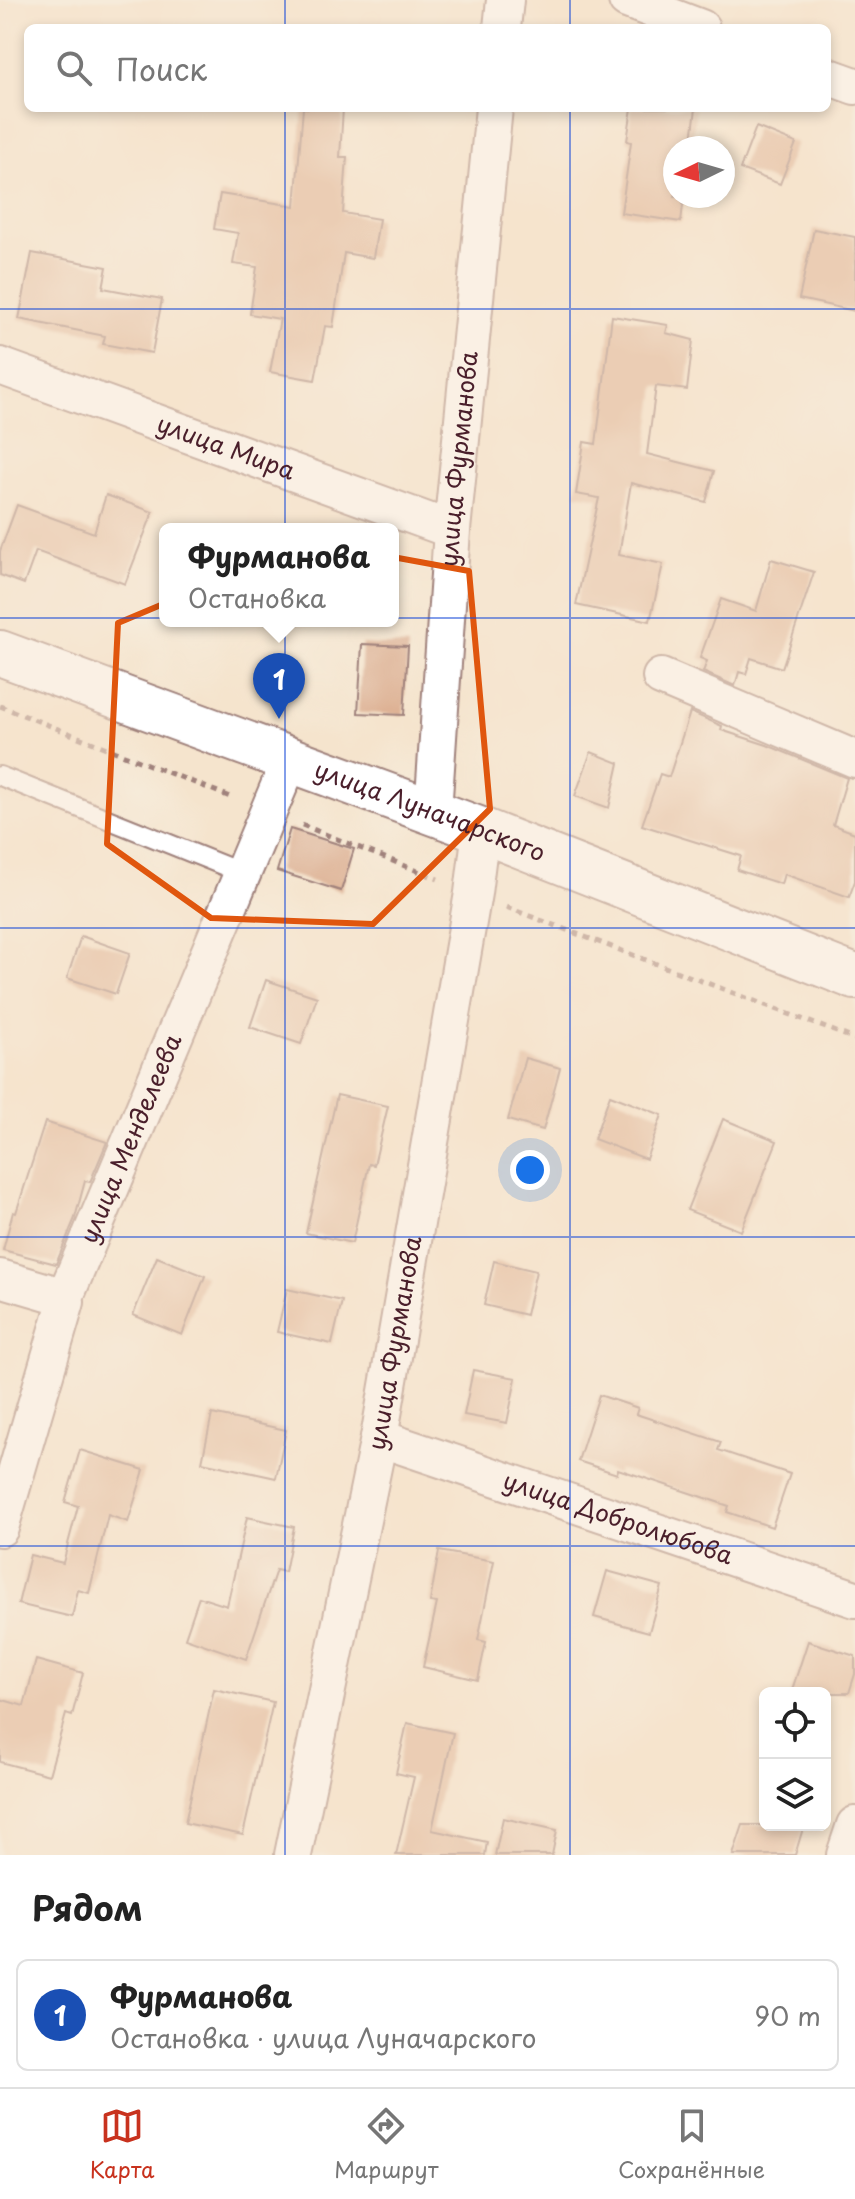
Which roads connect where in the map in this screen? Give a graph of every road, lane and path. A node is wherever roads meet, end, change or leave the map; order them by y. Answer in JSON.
{"nodes":[{"id":1,"x":505,"y":0,"type":"edge"},
{"id":2,"x":627,"y":0,"type":"edge"},
{"id":3,"x":502,"y":24,"type":"edge"},
{"id":4,"x":690,"y":24,"type":"edge"},
{"id":5,"x":831,"y":77,"type":"edge"},
{"id":6,"x":855,"y":86,"type":"edge"},
{"id":7,"x":494,"y":112,"type":"edge"},
{"id":8,"x":0,"y":366,"type":"edge"},
{"id":9,"x":452,"y":530,"type":"junction"},
{"id":10,"x":0,"y":653,"type":"edge"},
{"id":11,"x":661,"y":677,"type":"dead end"},
{"id":12,"x":0,"y":706,"type":"edge"},
{"id":13,"x":855,"y":759,"type":"edge"},
{"id":14,"x":290,"y":760,"type":"junction"},
{"id":15,"x":0,"y":776,"type":"edge"},
{"id":16,"x":268,"y":812,"type":"junction"},
{"id":17,"x":433,"y":812,"type":"junction"},
{"id":18,"x":481,"y":830,"type":"junction"},
{"id":19,"x":242,"y":873,"type":"junction"},
{"id":20,"x":473,"y":893,"type":"junction"},
{"id":21,"x":855,"y":977,"type":"edge"},
{"id":22,"x":855,"y":1039,"type":"edge"},
{"id":23,"x":0,"y":1278,"type":"edge"},
{"id":24,"x":65,"y":1297,"type":"junction"},
{"id":25,"x":379,"y":1438,"type":"junction"},
{"id":26,"x":0,"y":1528,"type":"edge"},
{"id":27,"x":855,"y":1599,"type":"edge"},
{"id":28,"x":855,"y":1825,"type":"edge"},
{"id":29,"x":293,"y":1855,"type":"edge"},
{"id":30,"x":845,"y":1855,"type":"edge"}],
"edges":[{"from":1,"to":3,"type":"street"},
{"from":2,"to":4,"type":"street"},
{"from":5,"to":6,"type":"street"},
{"from":7,"to":9,"type":"street","name":"улица Фурманова"},
{"from":8,"to":9,"type":"street","name":"улица Мира"},
{"from":9,"to":17,"type":"street","name":"улица Фурманова"},
{"from":10,"to":14,"type":"main road","name":"улица Луначарского"},
{"from":11,"to":13,"type":"street"},
{"from":12,"to":16,"type":"path"},
{"from":14,"to":16,"type":"street","name":"улица Менделеева"},
{"from":14,"to":17,"type":"main road","name":"улица Луначарского"},
{"from":15,"to":19,"type":"lane"},
{"from":16,"to":19,"type":"street","name":"улица Менделеева"},
{"from":16,"to":20,"type":"path"},
{"from":17,"to":18,"type":"main road","name":"улица Луначарского"},
{"from":18,"to":20,"type":"street","name":"улица Фурманова"},
{"from":18,"to":21,"type":"main road","name":"улица Луначарского"},
{"from":19,"to":24,"type":"street","name":"улица Менделеева"},
{"from":20,"to":22,"type":"path"},
{"from":20,"to":25,"type":"street","name":"улица Фурманова"},
{"from":23,"to":24,"type":"street"},
{"from":24,"to":26,"type":"street","name":"улица Менделеева"},
{"from":25,"to":27,"type":"street","name":"улица Добролюбова"},
{"from":25,"to":29,"type":"street","name":"улица Фурманова"},
{"from":28,"to":30,"type":"street"}]}
